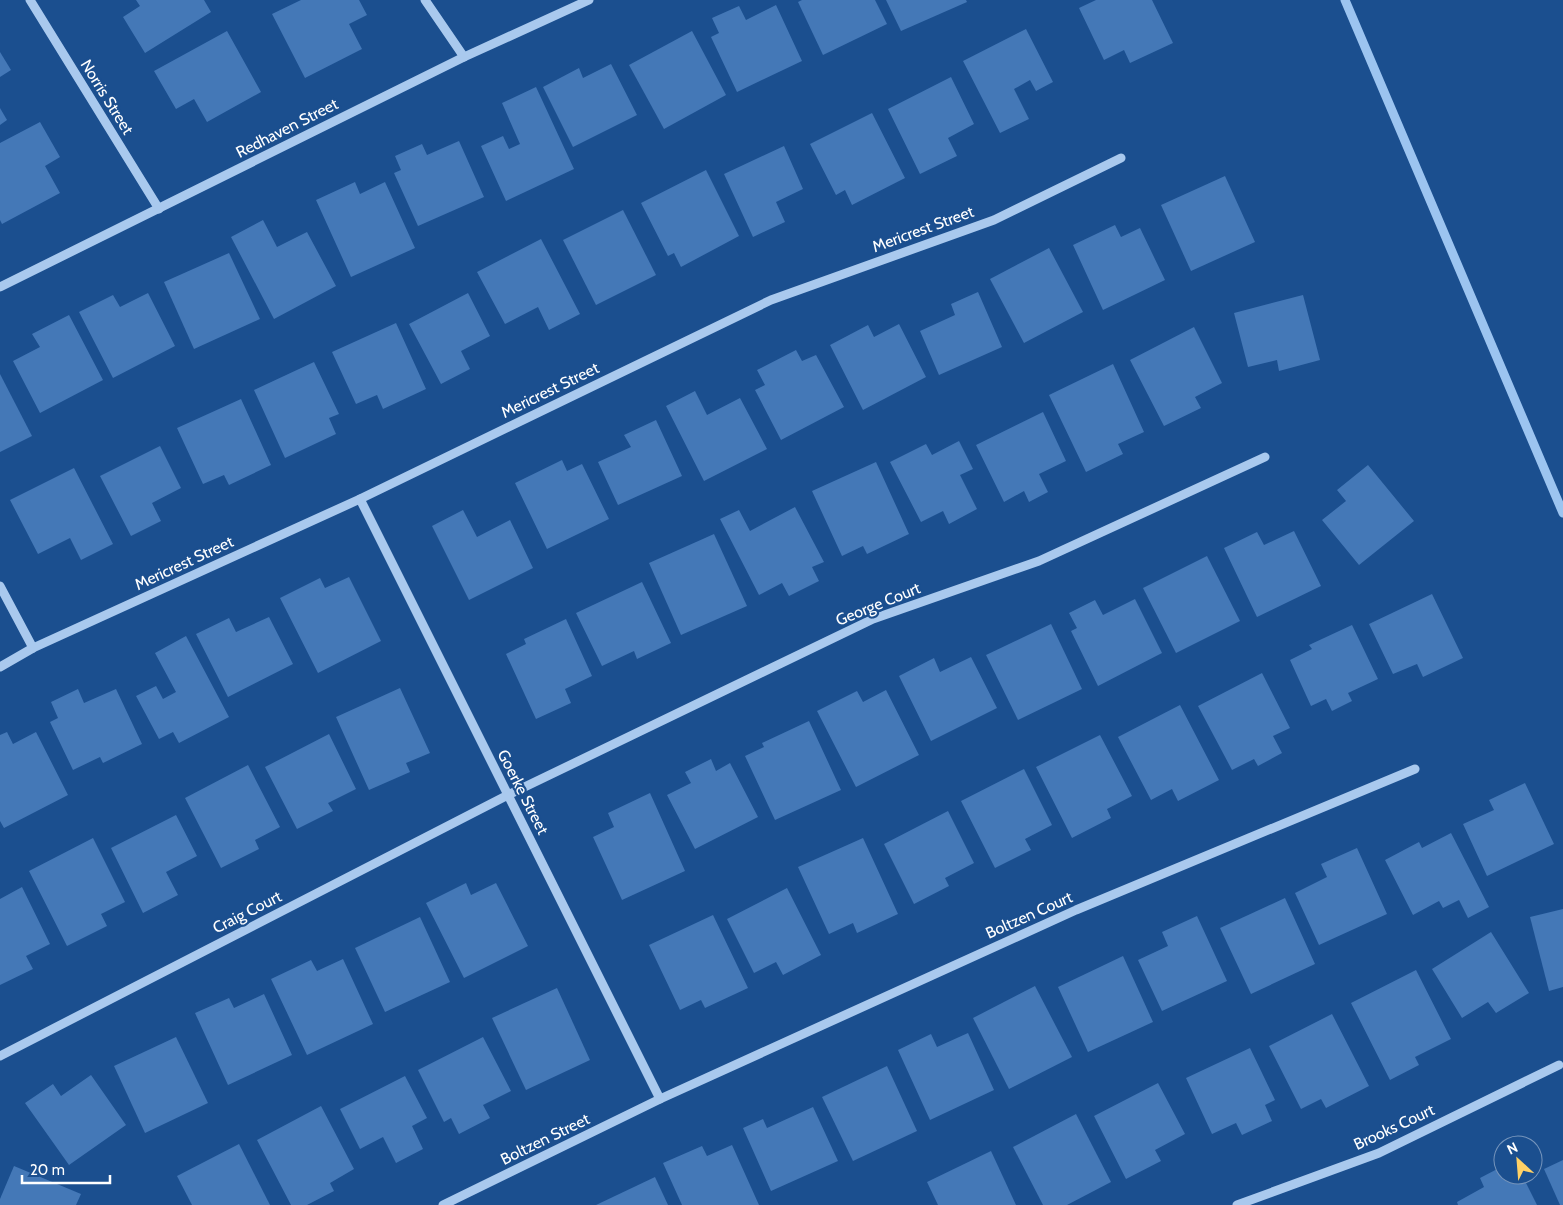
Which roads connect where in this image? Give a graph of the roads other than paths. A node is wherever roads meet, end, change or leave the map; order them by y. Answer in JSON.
{"nodes":[{"id":1,"x":30,"y":0,"type":"edge"},
{"id":2,"x":425,"y":0,"type":"edge"},
{"id":3,"x":589,"y":0,"type":"edge"},
{"id":4,"x":464,"y":57,"type":"junction"},
{"id":5,"x":1121,"y":158,"type":"dead end"},
{"id":6,"x":159,"y":209,"type":"junction"},
{"id":7,"x":0,"y":287,"type":"edge"},
{"id":8,"x":1265,"y":457,"type":"dead end"},
{"id":9,"x":360,"y":499,"type":"junction"},
{"id":10,"x":0,"y":586,"type":"edge"},
{"id":11,"x":33,"y":648,"type":"junction"},
{"id":12,"x":0,"y":666,"type":"edge"},
{"id":13,"x":1415,"y":769,"type":"dead end"},
{"id":14,"x":508,"y":795,"type":"junction"},
{"id":15,"x":0,"y":1056,"type":"edge"},
{"id":16,"x":1559,"y":1065,"type":"dead end"},
{"id":17,"x":660,"y":1099,"type":"junction"},
{"id":18,"x":443,"y":1205,"type":"edge"},
{"id":19,"x":1237,"y":1205,"type":"edge"}],
"edges":[{"from":1,"to":6,"type":"street","name":"Norris Street"},
{"from":2,"to":4,"type":"street"},
{"from":3,"to":4,"type":"street","name":"Redhaven Street"},
{"from":4,"to":6,"type":"street","name":"Redhaven Street"},
{"from":5,"to":9,"type":"street","name":"Mericrest Street"},
{"from":6,"to":7,"type":"street","name":"Redhaven Street"},
{"from":8,"to":14,"type":"street","name":"George Court"},
{"from":9,"to":11,"type":"street","name":"Mericrest Street"},
{"from":9,"to":14,"type":"street","name":"Goerke Street"},
{"from":10,"to":11,"type":"street"},
{"from":11,"to":12,"type":"street","name":"Mericrest Street"},
{"from":13,"to":17,"type":"street","name":"Boltzen Court"},
{"from":14,"to":15,"type":"street","name":"Craig Court"},
{"from":14,"to":17,"type":"street","name":"Goerke Street"},
{"from":16,"to":19,"type":"street","name":"Brooks Court"},
{"from":17,"to":18,"type":"street","name":"Boltzen Street"}]}
